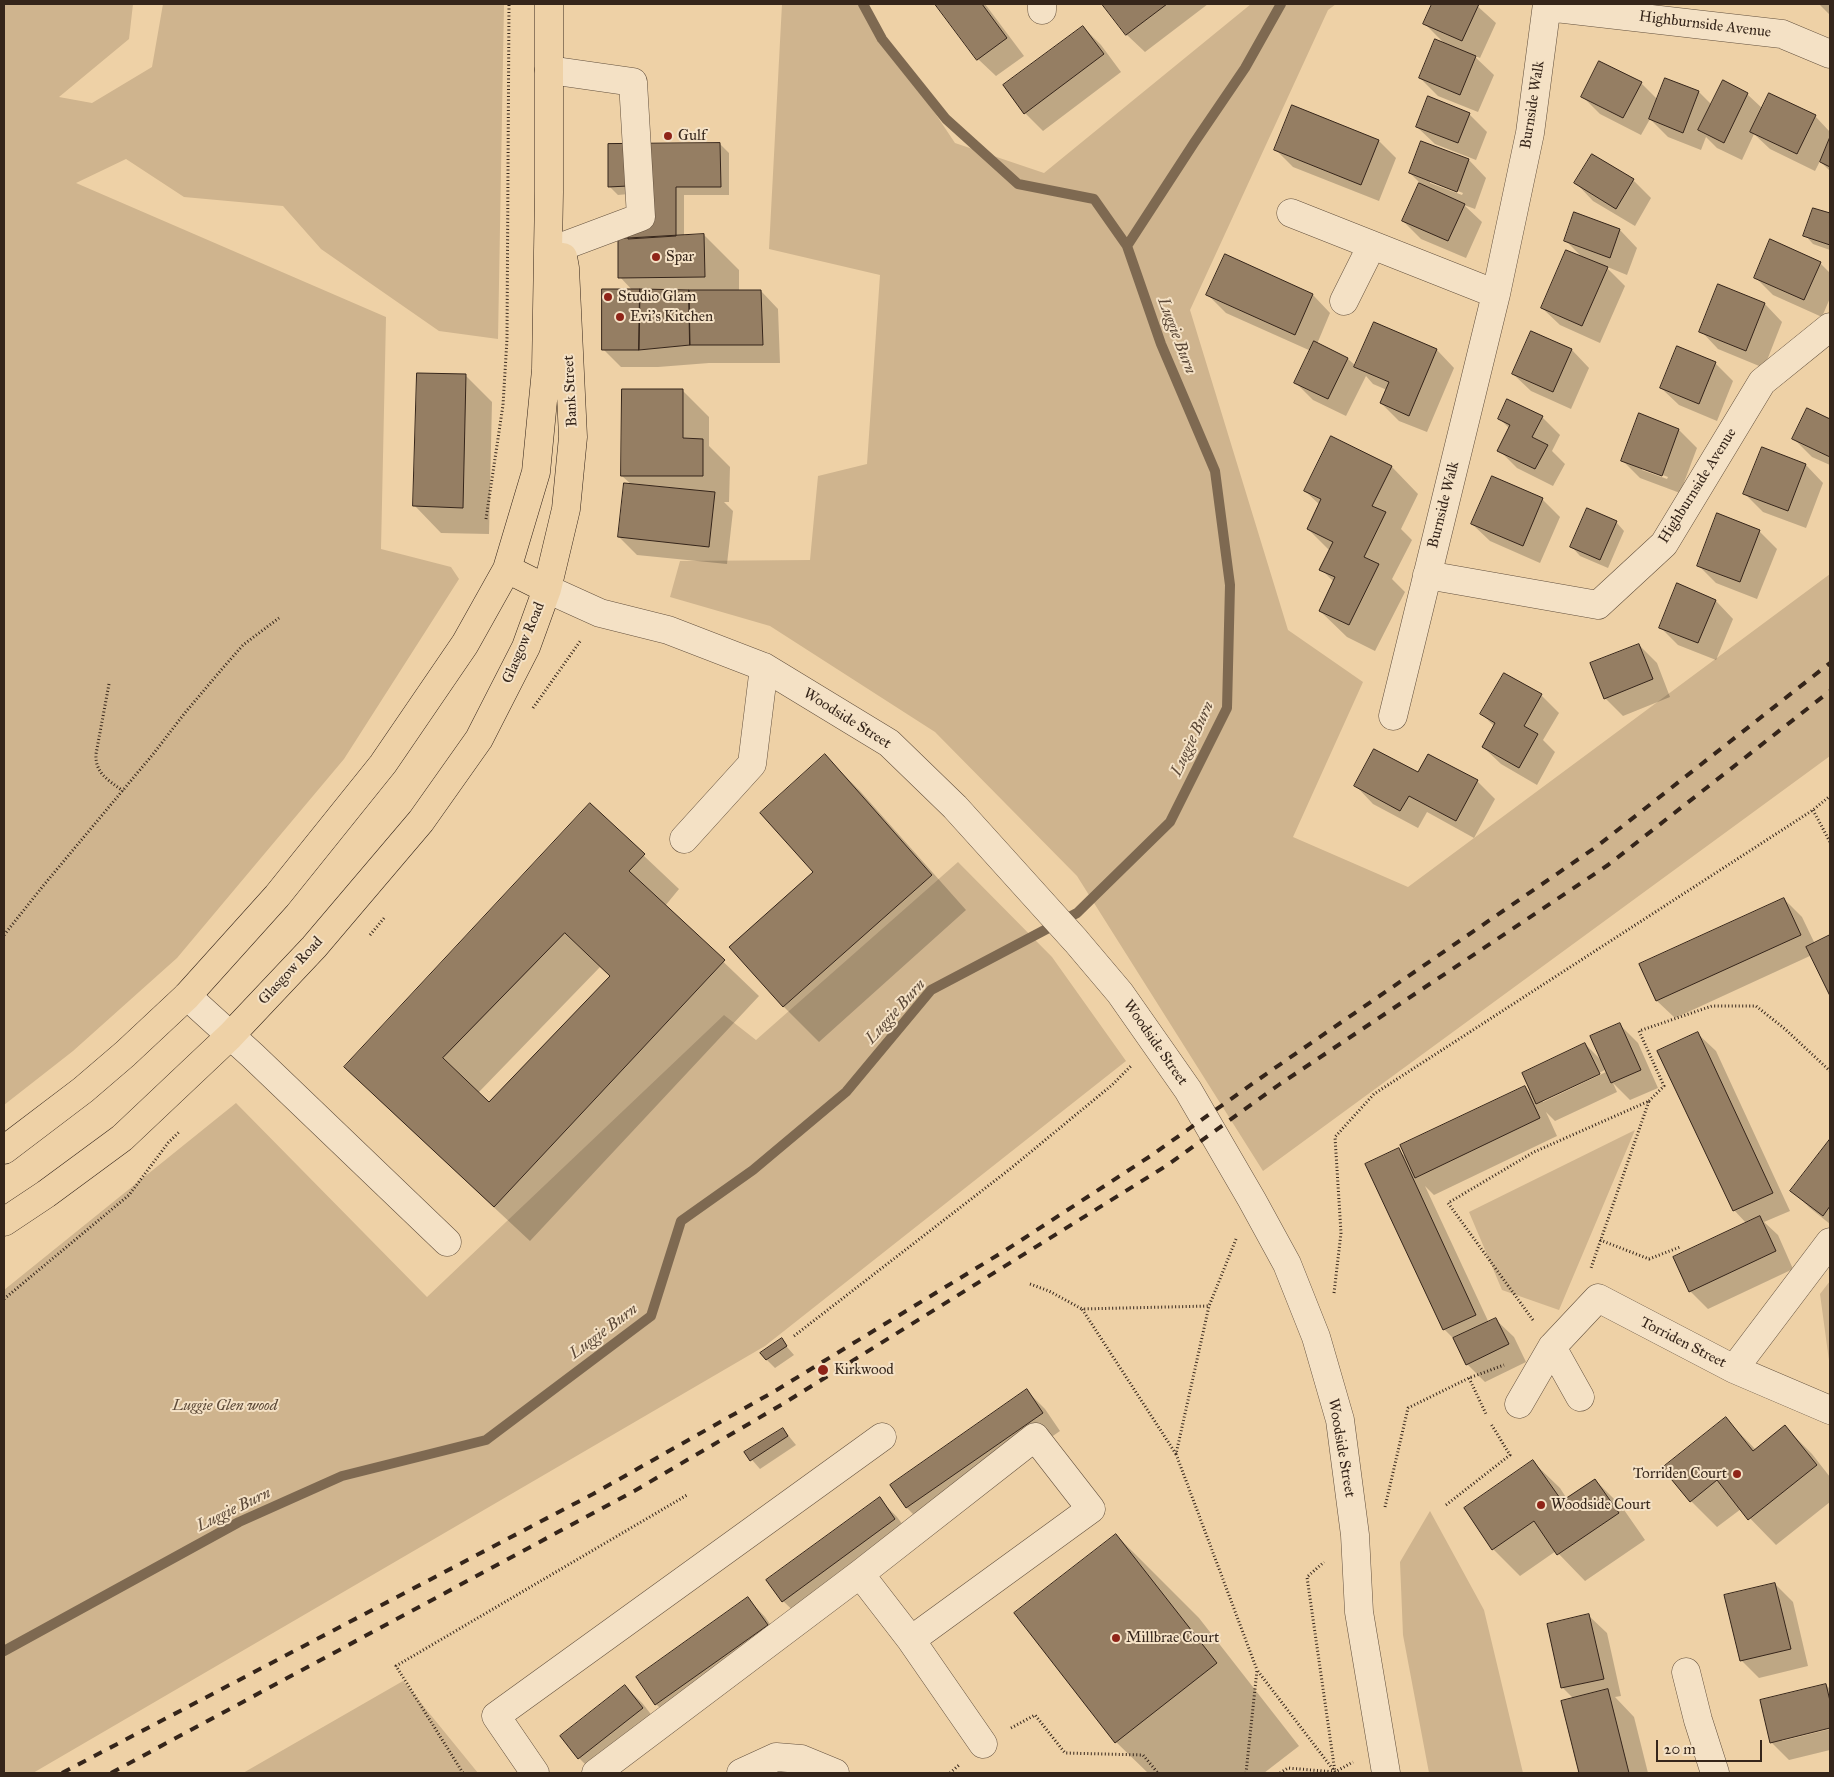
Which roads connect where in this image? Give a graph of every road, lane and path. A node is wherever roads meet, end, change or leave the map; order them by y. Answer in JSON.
{"nodes":[{"id":1,"x":510,"y":4,"type":"edge"},
{"id":2,"x":549,"y":4,"type":"edge"},
{"id":3,"x":1547,"y":5,"type":"edge"},
{"id":4,"x":1830,"y":54,"type":"edge"},
{"id":5,"x":549,"y":70,"type":"junction"},
{"id":6,"x":549,"y":192,"type":"junction"},
{"id":7,"x":1291,"y":213,"type":"dead end"},
{"id":8,"x":1372,"y":245,"type":"junction"},
{"id":9,"x":561,"y":247,"type":"junction"},
{"id":10,"x":1496,"y":294,"type":"junction"},
{"id":11,"x":1344,"y":301,"type":"dead end"},
{"id":12,"x":1830,"y":327,"type":"edge"},
{"id":13,"x":485,"y":523,"type":"dead end"},
{"id":14,"x":507,"y":569,"type":"junction"},
{"id":15,"x":1427,"y":575,"type":"junction"},
{"id":16,"x":547,"y":589,"type":"junction"},
{"id":17,"x":279,"y":618,"type":"dead end"},
{"id":18,"x":764,"y":667,"type":"junction"},
{"id":19,"x":110,"y":684,"type":"dead end"},
{"id":20,"x":1393,"y":716,"type":"dead end"},
{"id":21,"x":123,"y":791,"type":"junction"},
{"id":22,"x":1830,"y":796,"type":"edge"},
{"id":23,"x":1813,"y":810,"type":"junction"},
{"id":24,"x":684,"y":839,"type":"dead end"},
{"id":25,"x":1830,"y":842,"type":"edge"},
{"id":26,"x":4,"y":935,"type":"edge"},
{"id":27,"x":187,"y":996,"type":"junction"},
{"id":28,"x":230,"y":1036,"type":"junction"},
{"id":29,"x":1155,"y":1043,"type":"junction"},
{"id":30,"x":1830,"y":1071,"type":"edge"},
{"id":31,"x":1649,"y":1101,"type":"junction"},
{"id":32,"x":4,"y":1150,"type":"edge"},
{"id":33,"x":1252,"y":1200,"type":"junction"},
{"id":34,"x":4,"y":1222,"type":"edge"},
{"id":35,"x":1600,"y":1240,"type":"junction"},
{"id":36,"x":447,"y":1242,"type":"dead end"},
{"id":37,"x":1830,"y":1242,"type":"edge"},
{"id":38,"x":1680,"y":1247,"type":"dead end"},
{"id":39,"x":1030,"y":1284,"type":"dead end"},
{"id":40,"x":1334,"y":1296,"type":"dead end"},
{"id":41,"x":1598,"y":1298,"type":"junction"},
{"id":42,"x":1209,"y":1306,"type":"junction"},
{"id":43,"x":1082,"y":1310,"type":"junction"},
{"id":44,"x":794,"y":1336,"type":"dead end"},
{"id":45,"x":1552,"y":1347,"type":"junction"},
{"id":46,"x":1506,"y":1364,"type":"dead end"},
{"id":47,"x":1734,"y":1369,"type":"junction"},
{"id":48,"x":1580,"y":1397,"type":"dead end"},
{"id":49,"x":1519,"y":1404,"type":"dead end"},
{"id":50,"x":1830,"y":1410,"type":"edge"},
{"id":51,"x":882,"y":1437,"type":"dead end"},
{"id":52,"x":1176,"y":1454,"type":"junction"},
{"id":53,"x":1510,"y":1455,"type":"dead end"},
{"id":54,"x":687,"y":1495,"type":"dead end"},
{"id":55,"x":1446,"y":1505,"type":"dead end"},
{"id":56,"x":1383,"y":1516,"type":"dead end"},
{"id":57,"x":1355,"y":1535,"type":"junction"},
{"id":58,"x":860,"y":1574,"type":"junction"},
{"id":59,"x":911,"y":1640,"type":"junction"},
{"id":60,"x":1256,"y":1670,"type":"junction"},
{"id":61,"x":1686,"y":1672,"type":"dead end"},
{"id":62,"x":983,"y":1744,"type":"junction"},
{"id":63,"x":1384,"y":1761,"type":"edge"},
{"id":64,"x":1335,"y":1772,"type":"junction"},
{"id":65,"x":463,"y":1773,"type":"edge"},
{"id":66,"x":535,"y":1773,"type":"edge"},
{"id":67,"x":596,"y":1773,"type":"edge"},
{"id":68,"x":741,"y":1773,"type":"edge"},
{"id":69,"x":836,"y":1773,"type":"edge"},
{"id":70,"x":950,"y":1773,"type":"edge"},
{"id":71,"x":1158,"y":1773,"type":"edge"},
{"id":72,"x":1246,"y":1773,"type":"edge"},
{"id":73,"x":1280,"y":1773,"type":"edge"},
{"id":74,"x":1715,"y":1773,"type":"edge"}],
"edges":[{"from":1,"to":13,"type":"path"},
{"from":2,"to":5,"type":"main road","name":"Bank Street"},
{"from":3,"to":4,"type":"street","name":"Highburnside Avenue"},
{"from":3,"to":10,"type":"street","name":"Burnside Walk"},
{"from":5,"to":6,"type":"main road","name":"Bank Street"},
{"from":5,"to":9,"type":"street"},
{"from":6,"to":9,"type":"main road","name":"Bank Street"},
{"from":6,"to":14,"type":"main road","name":"Bank Street"},
{"from":7,"to":8,"type":"street"},
{"from":8,"to":10,"type":"street"},
{"from":8,"to":11,"type":"street"},
{"from":9,"to":16,"type":"main road","name":"Bank Street"},
{"from":10,"to":15,"type":"street","name":"Burnside Walk"},
{"from":12,"to":15,"type":"street","name":"Highburnside Avenue"},
{"from":14,"to":16,"type":"main road","name":"Glasgow Road"},
{"from":14,"to":27,"type":"main road"},
{"from":15,"to":20,"type":"street","name":"Burnside Walk"},
{"from":16,"to":18,"type":"street","name":"Woodside Street"},
{"from":16,"to":28,"type":"main road","name":"Glasgow Road"},
{"from":17,"to":21,"type":"path"},
{"from":18,"to":24,"type":"street"},
{"from":18,"to":29,"type":"street","name":"Woodside Street"},
{"from":19,"to":21,"type":"path"},
{"from":21,"to":26,"type":"path"},
{"from":22,"to":23,"type":"path"},
{"from":23,"to":25,"type":"path"},
{"from":23,"to":40,"type":"path"},
{"from":27,"to":28,"type":"street"},
{"from":27,"to":32,"type":"main road"},
{"from":28,"to":34,"type":"main road","name":"Glasgow Road"},
{"from":28,"to":36,"type":"street"},
{"from":29,"to":33,"type":"street","name":"Woodside Street"},
{"from":29,"to":44,"type":"path"},
{"from":30,"to":31,"type":"path"},
{"from":31,"to":35,"type":"path"},
{"from":31,"to":45,"type":"path"},
{"from":33,"to":42,"type":"path"},
{"from":33,"to":57,"type":"street","name":"Woodside Street"},
{"from":35,"to":38,"type":"path"},
{"from":35,"to":41,"type":"path"},
{"from":37,"to":47,"type":"street","name":"Torriden Street"},
{"from":39,"to":43,"type":"path"},
{"from":41,"to":45,"type":"street"},
{"from":41,"to":47,"type":"street","name":"Torriden Street"},
{"from":42,"to":43,"type":"path"},
{"from":42,"to":52,"type":"path"},
{"from":43,"to":52,"type":"path"},
{"from":45,"to":48,"type":"street"},
{"from":45,"to":49,"type":"street"},
{"from":46,"to":56,"type":"path"},
{"from":47,"to":50,"type":"street"},
{"from":51,"to":66,"type":"street"},
{"from":52,"to":60,"type":"path"},
{"from":53,"to":55,"type":"path"},
{"from":54,"to":65,"type":"path"},
{"from":57,"to":63,"type":"street","name":"Woodside Street"},
{"from":57,"to":64,"type":"path"},
{"from":58,"to":59,"type":"street"},
{"from":58,"to":59,"type":"street"},
{"from":58,"to":67,"type":"street"},
{"from":59,"to":62,"type":"street"},
{"from":60,"to":64,"type":"path"},
{"from":60,"to":72,"type":"path"},
{"from":61,"to":74,"type":"street"},
{"from":62,"to":70,"type":"path"},
{"from":62,"to":71,"type":"path"},
{"from":63,"to":64,"type":"path"},
{"from":64,"to":73,"type":"path"},
{"from":68,"to":69,"type":"street"}]}
